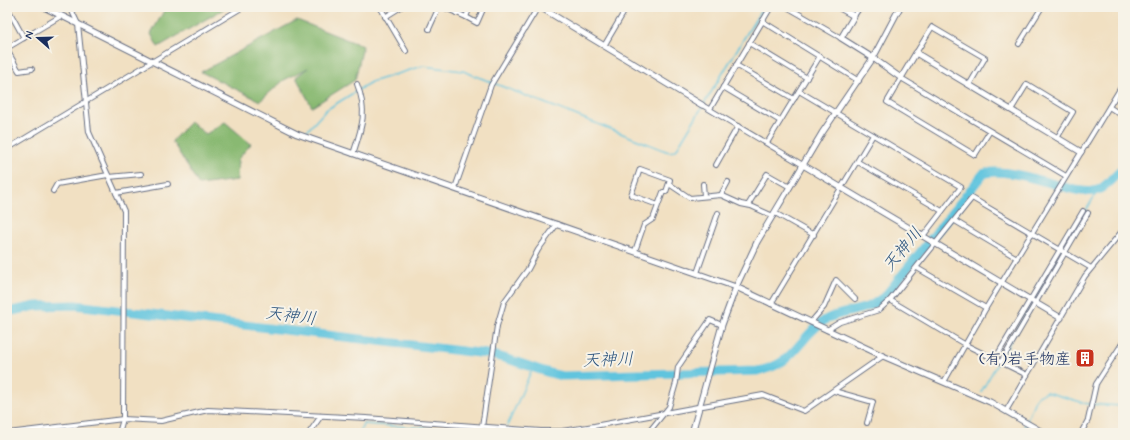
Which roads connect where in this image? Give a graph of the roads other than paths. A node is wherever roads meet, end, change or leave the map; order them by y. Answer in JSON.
{"nodes":[{"id":1,"x":7,"y":7,"type":"edge"},
{"id":2,"x":44,"y":7,"type":"edge"},
{"id":3,"x":70,"y":7,"type":"edge"},
{"id":4,"x":243,"y":7,"type":"edge"},
{"id":5,"x":380,"y":7,"type":"edge"},
{"id":6,"x":401,"y":7,"type":"edge"},
{"id":7,"x":438,"y":7,"type":"edge"},
{"id":8,"x":445,"y":7,"type":"edge"},
{"id":9,"x":458,"y":7,"type":"edge"},
{"id":10,"x":470,"y":7,"type":"edge"},
{"id":11,"x":484,"y":7,"type":"edge"},
{"id":12,"x":539,"y":7,"type":"edge"},
{"id":13,"x":628,"y":7,"type":"edge"},
{"id":14,"x":771,"y":7,"type":"edge"},
{"id":15,"x":787,"y":7,"type":"edge"},
{"id":16,"x":838,"y":7,"type":"edge"},
{"id":17,"x":860,"y":7,"type":"edge"},
{"id":18,"x":900,"y":7,"type":"edge"},
{"id":19,"x":1042,"y":7,"type":"edge"},
{"id":20,"x":456,"y":13,"type":"junction"},
{"id":21,"x":61,"y":16,"type":"junction"},
{"id":22,"x":854,"y":16,"type":"junction"},
{"id":23,"x":385,"y":17,"type":"junction"},
{"id":24,"x":466,"y":17,"type":"junction"},
{"id":25,"x":762,"y":22,"type":"junction"},
{"id":26,"x":78,"y":24,"type":"junction"},
{"id":27,"x":429,"y":29,"type":"dead end"},
{"id":28,"x":24,"y":38,"type":"junction"},
{"id":29,"x":841,"y":38,"type":"junction"},
{"id":30,"x":749,"y":43,"type":"junction"},
{"id":31,"x":1019,"y":44,"type":"dead end"},
{"id":32,"x":604,"y":46,"type":"junction"},
{"id":33,"x":7,"y":49,"type":"edge"},
{"id":34,"x":406,"y":51,"type":"dead end"},
{"id":35,"x":916,"y":53,"type":"junction"},
{"id":36,"x":820,"y":56,"type":"junction"},
{"id":37,"x":873,"y":58,"type":"junction"},
{"id":38,"x":152,"y":62,"type":"junction"},
{"id":39,"x":736,"y":65,"type":"junction"},
{"id":40,"x":32,"y":69,"type":"dead end"},
{"id":41,"x":807,"y":78,"type":"junction"},
{"id":42,"x":901,"y":78,"type":"junction"},
{"id":43,"x":859,"y":81,"type":"junction"},
{"id":44,"x":357,"y":84,"type":"dead end"},
{"id":45,"x":1123,"y":84,"type":"edge"},
{"id":46,"x":969,"y":85,"type":"junction"},
{"id":47,"x":723,"y":87,"type":"junction"},
{"id":48,"x":799,"y":91,"type":"junction"},
{"id":49,"x":794,"y":99,"type":"junction"},
{"id":50,"x":85,"y":102,"type":"junction"},
{"id":51,"x":703,"y":106,"type":"joint"},
{"id":52,"x":1109,"y":107,"type":"junction"},
{"id":53,"x":710,"y":109,"type":"junction"},
{"id":54,"x":1011,"y":110,"type":"junction"},
{"id":55,"x":836,"y":113,"type":"junction"},
{"id":56,"x":1123,"y":116,"type":"edge"},
{"id":57,"x":780,"y":121,"type":"junction"},
{"id":58,"x":738,"y":126,"type":"junction"},
{"id":59,"x":990,"y":131,"type":"junction"},
{"id":60,"x":873,"y":135,"type":"junction"},
{"id":61,"x":1057,"y":138,"type":"junction"},
{"id":62,"x":767,"y":143,"type":"junction"},
{"id":63,"x":7,"y":149,"type":"edge"},
{"id":64,"x":1081,"y":152,"type":"junction"},
{"id":65,"x":353,"y":154,"type":"junction"},
{"id":66,"x":858,"y":162,"type":"junction"},
{"id":67,"x":716,"y":165,"type":"dead end"},
{"id":68,"x":803,"y":165,"type":"junction"},
{"id":69,"x":141,"y":174,"type":"dead end"},
{"id":70,"x":108,"y":176,"type":"junction"},
{"id":71,"x":1066,"y":176,"type":"junction"},
{"id":72,"x":728,"y":182,"type":"dead end"},
{"id":73,"x":168,"y":184,"type":"dead end"},
{"id":74,"x":669,"y":184,"type":"junction"},
{"id":75,"x":703,"y":184,"type":"dead end"},
{"id":76,"x":790,"y":187,"type":"junction"},
{"id":77,"x":455,"y":188,"type":"junction"},
{"id":78,"x":842,"y":188,"type":"junction"},
{"id":79,"x":53,"y":191,"type":"dead end"},
{"id":80,"x":116,"y":193,"type":"junction"},
{"id":81,"x":721,"y":195,"type":"junction"},
{"id":82,"x":704,"y":196,"type":"junction"},
{"id":83,"x":658,"y":205,"type":"junction"},
{"id":84,"x":748,"y":205,"type":"junction"},
{"id":85,"x":942,"y":211,"type":"junction"},
{"id":86,"x":1083,"y":211,"type":"dead end"},
{"id":87,"x":718,"y":213,"type":"dead end"},
{"id":88,"x":1088,"y":213,"type":"dead end"},
{"id":89,"x":774,"y":215,"type":"junction"},
{"id":90,"x":955,"y":221,"type":"junction"},
{"id":91,"x":558,"y":224,"type":"junction"},
{"id":92,"x":1123,"y":230,"type":"edge"},
{"id":93,"x":1032,"y":233,"type":"junction"},
{"id":94,"x":814,"y":235,"type":"junction"},
{"id":95,"x":923,"y":236,"type":"junction"},
{"id":96,"x":935,"y":244,"type":"junction"},
{"id":97,"x":1061,"y":249,"type":"junction"},
{"id":98,"x":635,"y":251,"type":"junction"},
{"id":99,"x":1065,"y":252,"type":"junction"},
{"id":100,"x":1017,"y":258,"type":"junction"},
{"id":101,"x":917,"y":268,"type":"junction"},
{"id":102,"x":1091,"y":268,"type":"junction"},
{"id":103,"x":696,"y":273,"type":"junction"},
{"id":104,"x":1002,"y":283,"type":"junction"},
{"id":105,"x":736,"y":287,"type":"junction"},
{"id":106,"x":855,"y":299,"type":"dead end"},
{"id":107,"x":890,"y":300,"type":"junction"},
{"id":108,"x":1033,"y":301,"type":"junction"},
{"id":109,"x":771,"y":304,"type":"junction"},
{"id":110,"x":986,"y":308,"type":"junction"},
{"id":111,"x":1061,"y":318,"type":"junction"},
{"id":112,"x":811,"y":322,"type":"junction"},
{"id":113,"x":722,"y":325,"type":"junction"},
{"id":114,"x":827,"y":330,"type":"junction"},
{"id":115,"x":1123,"y":342,"type":"edge"},
{"id":116,"x":966,"y":345,"type":"junction"},
{"id":117,"x":883,"y":356,"type":"junction"},
{"id":118,"x":995,"y":359,"type":"junction"},
{"id":119,"x":1001,"y":362,"type":"junction"},
{"id":120,"x":1027,"y":375,"type":"junction"},
{"id":121,"x":944,"y":382,"type":"junction"},
{"id":122,"x":834,"y":391,"type":"junction"},
{"id":123,"x":699,"y":408,"type":"junction"},
{"id":124,"x":1006,"y":411,"type":"junction"},
{"id":125,"x":665,"y":413,"type":"junction"},
{"id":126,"x":321,"y":416,"type":"junction"},
{"id":127,"x":123,"y":419,"type":"junction"},
{"id":128,"x":867,"y":423,"type":"dead end"},
{"id":129,"x":482,"y":427,"type":"junction"},
{"id":130,"x":563,"y":432,"type":"edge"},
{"id":131,"x":8,"y":433,"type":"edge"},
{"id":132,"x":119,"y":433,"type":"edge"},
{"id":133,"x":309,"y":433,"type":"edge"},
{"id":134,"x":650,"y":433,"type":"edge"},
{"id":135,"x":692,"y":433,"type":"edge"},
{"id":136,"x":1044,"y":433,"type":"edge"},
{"id":137,"x":1081,"y":433,"type":"edge"}],
"edges":[{"from":1,"to":28,"type":"street"},
{"from":2,"to":21,"type":"street"},
{"from":3,"to":26,"type":"street"},
{"from":4,"to":38,"type":"street"},
{"from":5,"to":23,"type":"street"},
{"from":6,"to":23,"type":"street"},
{"from":7,"to":27,"type":"street"},
{"from":8,"to":20,"type":"street"},
{"from":9,"to":20,"type":"street"},
{"from":10,"to":24,"type":"street"},
{"from":11,"to":24,"type":"street"},
{"from":12,"to":32,"type":"street"},
{"from":12,"to":77,"type":"street"},
{"from":13,"to":32,"type":"street"},
{"from":14,"to":25,"type":"street"},
{"from":15,"to":29,"type":"street"},
{"from":16,"to":22,"type":"street"},
{"from":17,"to":22,"type":"street"},
{"from":18,"to":37,"type":"street"},
{"from":19,"to":31,"type":"street"},
{"from":20,"to":24,"type":"street"},
{"from":21,"to":26,"type":"street"},
{"from":21,"to":28,"type":"street"},
{"from":22,"to":29,"type":"street"},
{"from":23,"to":34,"type":"street"},
{"from":25,"to":30,"type":"street"},
{"from":25,"to":36,"type":"street"},
{"from":26,"to":38,"type":"street"},
{"from":26,"to":50,"type":"street"},
{"from":28,"to":33,"type":"street"},
{"from":29,"to":37,"type":"street"},
{"from":30,"to":39,"type":"street"},
{"from":30,"to":41,"type":"street"},
{"from":32,"to":51,"type":"street"},
{"from":33,"to":40,"type":"street"},
{"from":35,"to":42,"type":"street"},
{"from":35,"to":46,"type":"street"},
{"from":35,"to":46,"type":"street"},
{"from":36,"to":41,"type":"street"},
{"from":36,"to":43,"type":"street"},
{"from":37,"to":42,"type":"street"},
{"from":37,"to":43,"type":"street"},
{"from":38,"to":50,"type":"street"},
{"from":38,"to":65,"type":"street"},
{"from":39,"to":47,"type":"street"},
{"from":39,"to":49,"type":"street"},
{"from":41,"to":48,"type":"street"},
{"from":42,"to":59,"type":"street"},
{"from":42,"to":59,"type":"street"},
{"from":43,"to":55,"type":"street"},
{"from":44,"to":65,"type":"street"},
{"from":45,"to":52,"type":"street"},
{"from":46,"to":54,"type":"street"},
{"from":47,"to":53,"type":"street"},
{"from":47,"to":57,"type":"street"},
{"from":48,"to":49,"type":"street"},
{"from":48,"to":55,"type":"street"},
{"from":49,"to":57,"type":"street"},
{"from":50,"to":63,"type":"street"},
{"from":50,"to":70,"type":"street"},
{"from":51,"to":53,"type":"street"},
{"from":52,"to":56,"type":"street"},
{"from":52,"to":64,"type":"street"},
{"from":53,"to":58,"type":"street"},
{"from":54,"to":61,"type":"street"},
{"from":54,"to":61,"type":"street"},
{"from":55,"to":60,"type":"street"},
{"from":55,"to":68,"type":"street"},
{"from":57,"to":62,"type":"street"},
{"from":58,"to":62,"type":"street"},
{"from":58,"to":67,"type":"street"},
{"from":59,"to":71,"type":"street"},
{"from":60,"to":66,"type":"street"},
{"from":60,"to":85,"type":"street"},
{"from":61,"to":64,"type":"street"},
{"from":62,"to":68,"type":"street"},
{"from":64,"to":71,"type":"street"},
{"from":65,"to":77,"type":"street"},
{"from":66,"to":78,"type":"street"},
{"from":66,"to":85,"type":"street"},
{"from":68,"to":76,"type":"street"},
{"from":68,"to":78,"type":"street"},
{"from":69,"to":70,"type":"street"},
{"from":70,"to":79,"type":"street"},
{"from":70,"to":80,"type":"street"},
{"from":71,"to":93,"type":"street"},
{"from":72,"to":81,"type":"street"},
{"from":73,"to":80,"type":"street"},
{"from":74,"to":82,"type":"street"},
{"from":74,"to":83,"type":"street"},
{"from":74,"to":83,"type":"street"},
{"from":75,"to":82,"type":"street"},
{"from":76,"to":84,"type":"street"},
{"from":76,"to":89,"type":"street"},
{"from":77,"to":91,"type":"street"},
{"from":78,"to":94,"type":"street"},
{"from":78,"to":95,"type":"street"},
{"from":80,"to":127,"type":"street"},
{"from":81,"to":82,"type":"street"},
{"from":81,"to":84,"type":"street"},
{"from":83,"to":98,"type":"street"},
{"from":84,"to":89,"type":"street"},
{"from":85,"to":95,"type":"street"},
{"from":86,"to":97,"type":"street"},
{"from":87,"to":103,"type":"street"},
{"from":88,"to":99,"type":"street"},
{"from":89,"to":94,"type":"street"},
{"from":89,"to":105,"type":"street"},
{"from":90,"to":93,"type":"street"},
{"from":90,"to":96,"type":"street"},
{"from":90,"to":100,"type":"street"},
{"from":91,"to":98,"type":"street"},
{"from":91,"to":129,"type":"street"},
{"from":92,"to":102,"type":"street"},
{"from":93,"to":97,"type":"street"},
{"from":93,"to":100,"type":"street"},
{"from":94,"to":109,"type":"street"},
{"from":95,"to":96,"type":"street"},
{"from":96,"to":101,"type":"street"},
{"from":96,"to":104,"type":"street"},
{"from":97,"to":99,"type":"street"},
{"from":97,"to":108,"type":"street"},
{"from":98,"to":103,"type":"street"},
{"from":99,"to":102,"type":"street"},
{"from":99,"to":108,"type":"street"},
{"from":100,"to":104,"type":"street"},
{"from":101,"to":107,"type":"street"},
{"from":101,"to":110,"type":"street"},
{"from":102,"to":111,"type":"street"},
{"from":103,"to":105,"type":"street"},
{"from":104,"to":108,"type":"street"},
{"from":104,"to":110,"type":"street"},
{"from":105,"to":109,"type":"street"},
{"from":105,"to":113,"type":"street"},
{"from":106,"to":112,"type":"street"},
{"from":107,"to":114,"type":"street"},
{"from":107,"to":116,"type":"street"},
{"from":108,"to":111,"type":"street"},
{"from":108,"to":118,"type":"street"},
{"from":108,"to":119,"type":"street"},
{"from":109,"to":112,"type":"street"},
{"from":110,"to":116,"type":"street"},
{"from":111,"to":120,"type":"street"},
{"from":112,"to":114,"type":"street"},
{"from":113,"to":123,"type":"street"},
{"from":113,"to":125,"type":"street"},
{"from":114,"to":117,"type":"street"},
{"from":115,"to":137,"type":"street"},
{"from":116,"to":118,"type":"street"},
{"from":116,"to":121,"type":"street"},
{"from":117,"to":121,"type":"street"},
{"from":117,"to":122,"type":"street"},
{"from":118,"to":119,"type":"street"},
{"from":119,"to":120,"type":"street"},
{"from":120,"to":124,"type":"street"},
{"from":121,"to":124,"type":"street"},
{"from":122,"to":123,"type":"street"},
{"from":122,"to":128,"type":"street"},
{"from":123,"to":125,"type":"street"},
{"from":123,"to":135,"type":"street"},
{"from":124,"to":136,"type":"street"},
{"from":125,"to":130,"type":"street"},
{"from":125,"to":134,"type":"street"},
{"from":126,"to":127,"type":"street"},
{"from":126,"to":129,"type":"street"},
{"from":126,"to":133,"type":"street"},
{"from":127,"to":131,"type":"street"},
{"from":127,"to":132,"type":"street"},
{"from":129,"to":130,"type":"street"}]}
